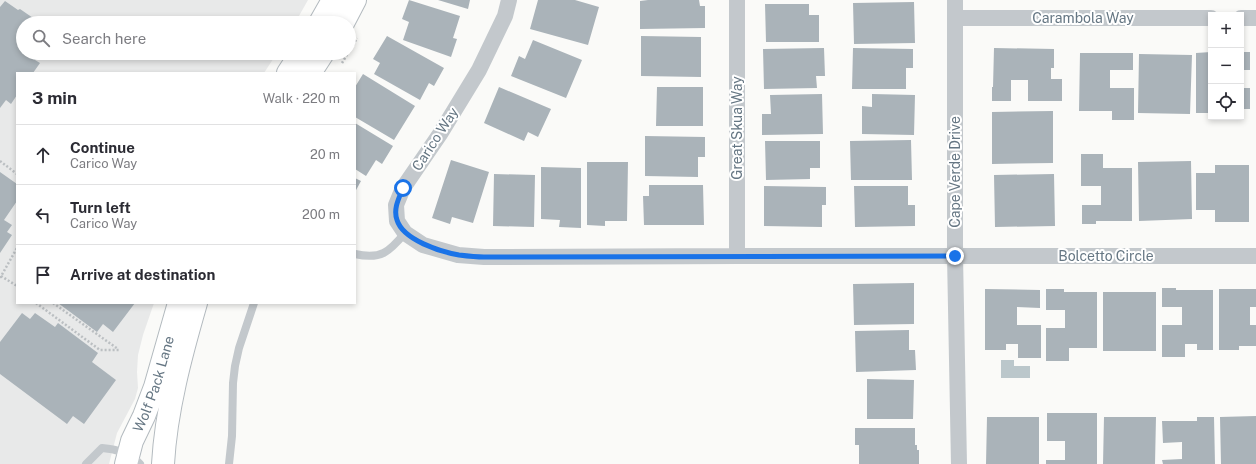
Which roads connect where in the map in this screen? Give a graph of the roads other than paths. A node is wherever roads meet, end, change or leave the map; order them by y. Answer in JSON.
{"nodes":[{"id":1,"x":332,"y":0,"type":"edge"},
{"id":2,"x":355,"y":0,"type":"edge"},
{"id":3,"x":509,"y":0,"type":"edge"},
{"id":4,"x":737,"y":0,"type":"edge"},
{"id":5,"x":955,"y":0,"type":"edge"},
{"id":6,"x":324,"y":16,"type":"edge"},
{"id":7,"x":347,"y":16,"type":"edge"},
{"id":8,"x":955,"y":18,"type":"junction"},
{"id":9,"x":1208,"y":18,"type":"edge"},
{"id":10,"x":1244,"y":18,"type":"edge"},
{"id":11,"x":1256,"y":18,"type":"edge"},
{"id":12,"x":296,"y":60,"type":"edge"},
{"id":13,"x":318,"y":60,"type":"edge"},
{"id":14,"x":289,"y":72,"type":"edge"},
{"id":15,"x":311,"y":72,"type":"edge"},
{"id":16,"x":405,"y":233,"type":"junction"},
{"id":17,"x":356,"y":254,"type":"edge"},
{"id":18,"x":737,"y":256,"type":"junction"},
{"id":19,"x":955,"y":256,"type":"junction"},
{"id":20,"x":1256,"y":256,"type":"edge"},
{"id":21,"x":179,"y":304,"type":"edge"},
{"id":22,"x":196,"y":304,"type":"edge"},
{"id":23,"x":254,"y":304,"type":"edge"},
{"id":24,"x":131,"y":461,"type":"edge"},
{"id":25,"x":86,"y":464,"type":"edge"},
{"id":26,"x":163,"y":464,"type":"edge"},
{"id":27,"x":229,"y":464,"type":"edge"},
{"id":28,"x":959,"y":464,"type":"edge"}],
"edges":[{"from":1,"to":6,"type":"street"},
{"from":2,"to":7,"type":"street"},
{"from":3,"to":16,"type":"street","name":"Carico Way"},
{"from":4,"to":18,"type":"street","name":"Great Skua Way"},
{"from":5,"to":8,"type":"street","name":"Cape Verde Drive"},
{"from":8,"to":9,"type":"street","name":"Carambola Way"},
{"from":8,"to":19,"type":"street","name":"Cape Verde Drive"},
{"from":10,"to":11,"type":"street"},
{"from":12,"to":14,"type":"street"},
{"from":13,"to":15,"type":"street"},
{"from":16,"to":17,"type":"lane"},
{"from":16,"to":18,"type":"street"},
{"from":18,"to":19,"type":"street"},
{"from":19,"to":20,"type":"street","name":"Bolcetto Circle"},
{"from":19,"to":28,"type":"street","name":"Cape Verde Drive"},
{"from":21,"to":24,"type":"street","name":"Wolf Pack Lane"},
{"from":22,"to":26,"type":"street","name":"Wolf Pack Lane"},
{"from":23,"to":27,"type":"lane"},
{"from":24,"to":25,"type":"lane"}]}
